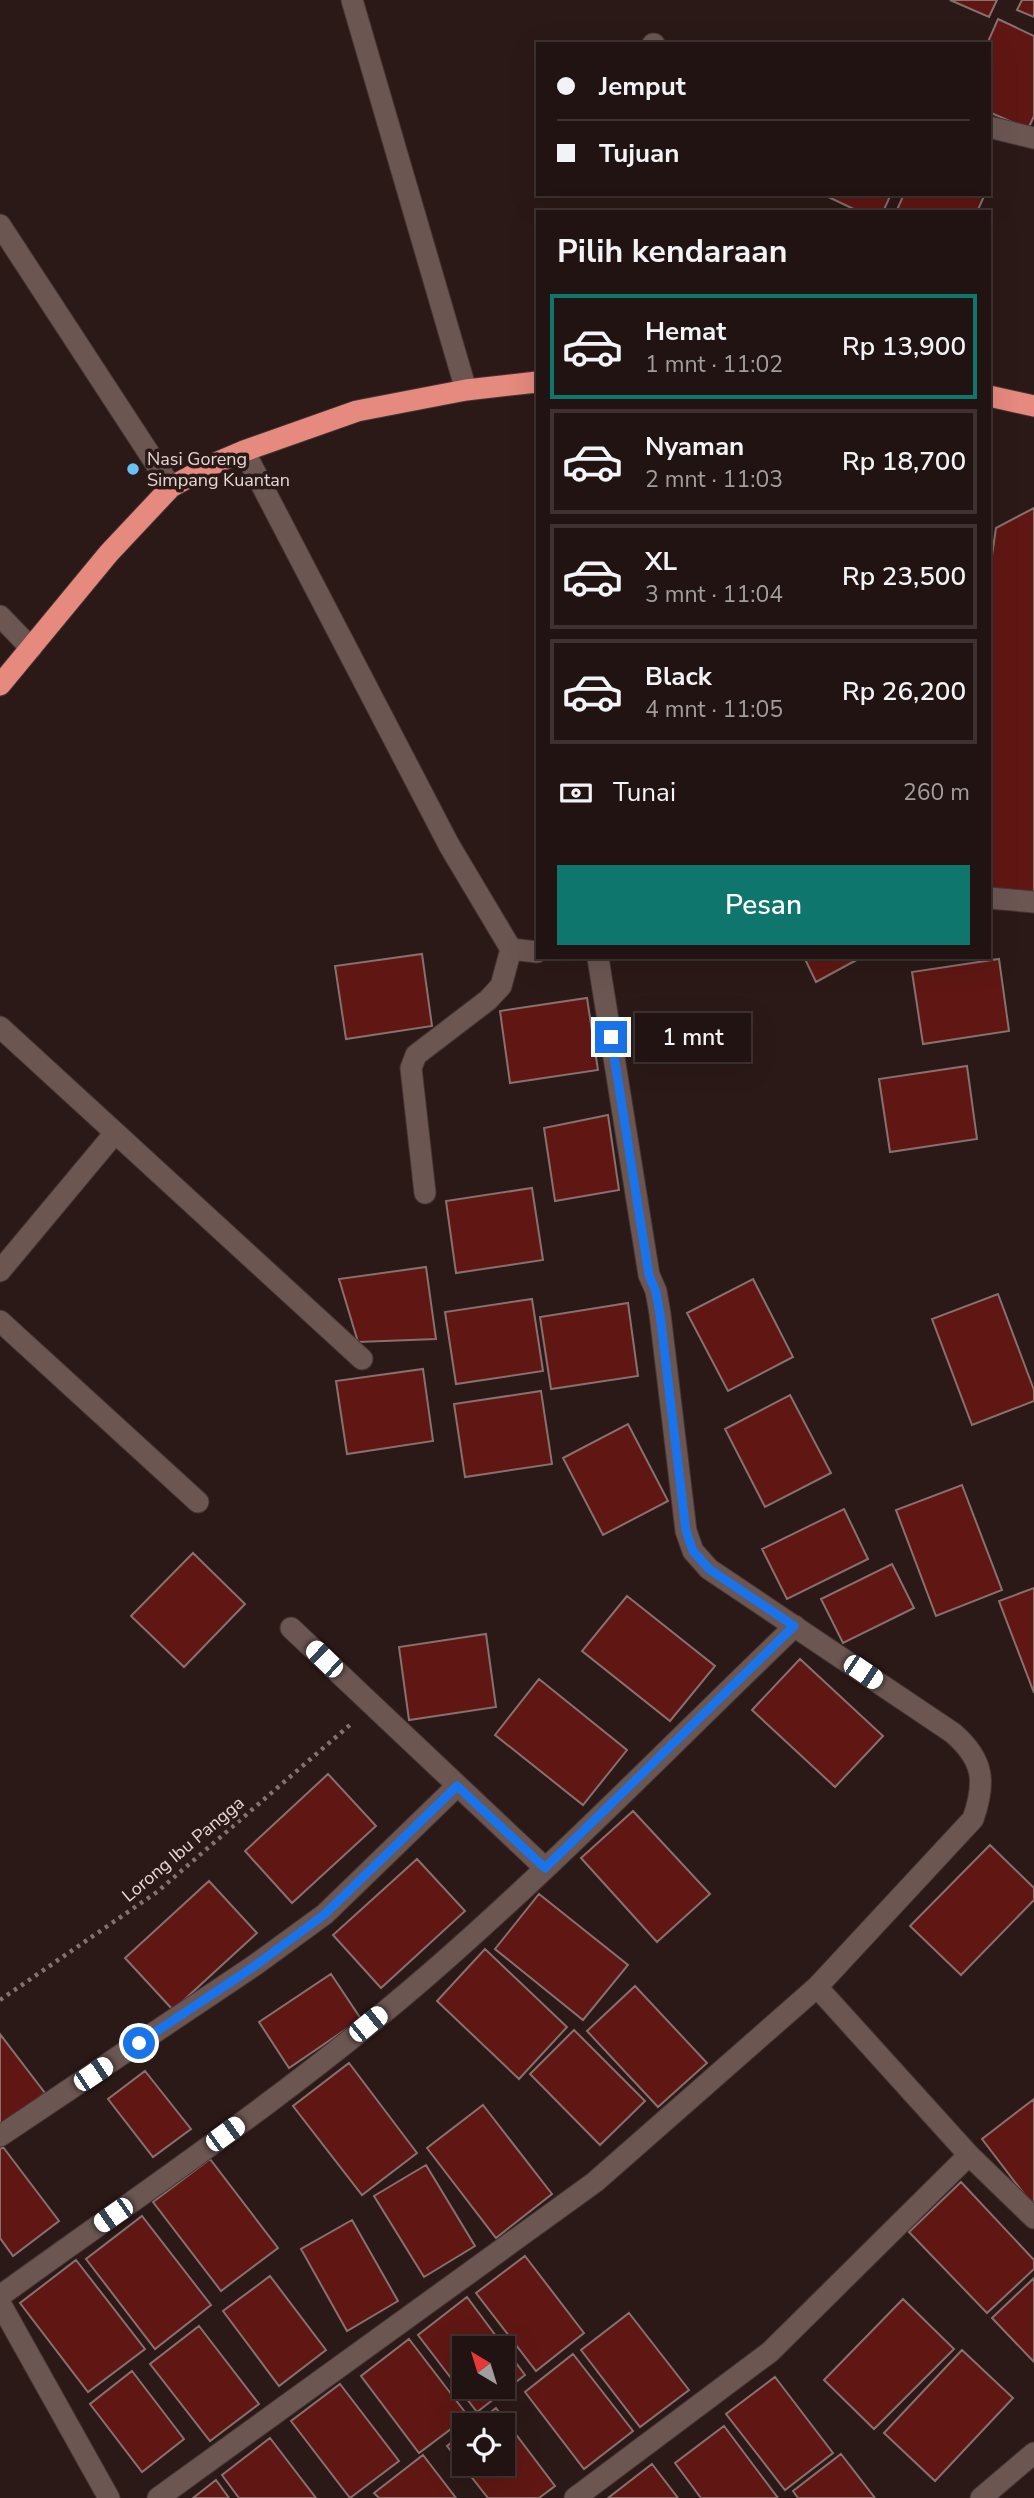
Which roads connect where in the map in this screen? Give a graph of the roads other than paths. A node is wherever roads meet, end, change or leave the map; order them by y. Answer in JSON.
{"nodes":[{"id":1,"x":352,"y":0,"type":"edge"},
{"id":2,"x":991,"y":127,"type":"edge"},
{"id":3,"x":1034,"y":138,"type":"edge"},
{"id":4,"x":0,"y":225,"type":"edge"},
{"id":5,"x":536,"y":382,"type":"edge"},
{"id":6,"x":466,"y":390,"type":"junction"},
{"id":7,"x":991,"y":396,"type":"edge"},
{"id":8,"x":1034,"y":406,"type":"edge"},
{"id":9,"x":244,"y":451,"type":"junction"},
{"id":10,"x":171,"y":487,"type":"junction"},
{"id":11,"x":0,"y":615,"type":"edge"},
{"id":12,"x":31,"y":648,"type":"junction"},
{"id":13,"x":0,"y":685,"type":"edge"},
{"id":14,"x":991,"y":898,"type":"edge"},
{"id":15,"x":1034,"y":902,"type":"edge"},
{"id":16,"x":511,"y":949,"type":"junction"},
{"id":17,"x":536,"y":952,"type":"edge"},
{"id":18,"x":599,"y":959,"type":"edge"},
{"id":19,"x":0,"y":1027,"type":"edge"},
{"id":20,"x":115,"y":1133,"type":"junction"},
{"id":21,"x":425,"y":1194,"type":"dead end"},
{"id":22,"x":0,"y":1271,"type":"edge"},
{"id":23,"x":0,"y":1321,"type":"edge"},
{"id":24,"x":362,"y":1359,"type":"dead end"},
{"id":25,"x":198,"y":1502,"type":"dead end"},
{"id":26,"x":794,"y":1626,"type":"junction"},
{"id":27,"x":291,"y":1628,"type":"dead end"},
{"id":28,"x":457,"y":1786,"type":"junction"},
{"id":29,"x":545,"y":1868,"type":"junction"},
{"id":30,"x":817,"y":1987,"type":"junction"},
{"id":31,"x":0,"y":2136,"type":"edge"},
{"id":32,"x":969,"y":2155,"type":"junction"},
{"id":33,"x":1034,"y":2218,"type":"edge"},
{"id":34,"x":0,"y":2296,"type":"edge"},
{"id":35,"x":0,"y":2303,"type":"edge"},
{"id":36,"x":1034,"y":2454,"type":"edge"},
{"id":37,"x":109,"y":2498,"type":"edge"},
{"id":38,"x":158,"y":2498,"type":"edge"},
{"id":39,"x":575,"y":2498,"type":"edge"},
{"id":40,"x":981,"y":2498,"type":"edge"}],
"edges":[{"from":1,"to":6,"type":"street"},
{"from":2,"to":3,"type":"street"},
{"from":4,"to":10,"type":"street"},
{"from":5,"to":6,"type":"highway"},
{"from":6,"to":9,"type":"highway"},
{"from":7,"to":8,"type":"highway"},
{"from":9,"to":10,"type":"highway"},
{"from":9,"to":16,"type":"street"},
{"from":10,"to":12,"type":"highway"},
{"from":11,"to":12,"type":"street"},
{"from":12,"to":13,"type":"highway"},
{"from":14,"to":15,"type":"street"},
{"from":16,"to":17,"type":"street"},
{"from":16,"to":21,"type":"street"},
{"from":18,"to":26,"type":"street"},
{"from":19,"to":20,"type":"street"},
{"from":20,"to":22,"type":"street"},
{"from":20,"to":24,"type":"street"},
{"from":23,"to":25,"type":"street"},
{"from":26,"to":29,"type":"street"},
{"from":26,"to":30,"type":"street"},
{"from":27,"to":28,"type":"street"},
{"from":28,"to":29,"type":"street"},
{"from":28,"to":31,"type":"street"},
{"from":29,"to":34,"type":"street"},
{"from":30,"to":32,"type":"street"},
{"from":30,"to":38,"type":"street"},
{"from":32,"to":33,"type":"street"},
{"from":32,"to":39,"type":"street"},
{"from":35,"to":37,"type":"street"},
{"from":36,"to":40,"type":"street"}]}
